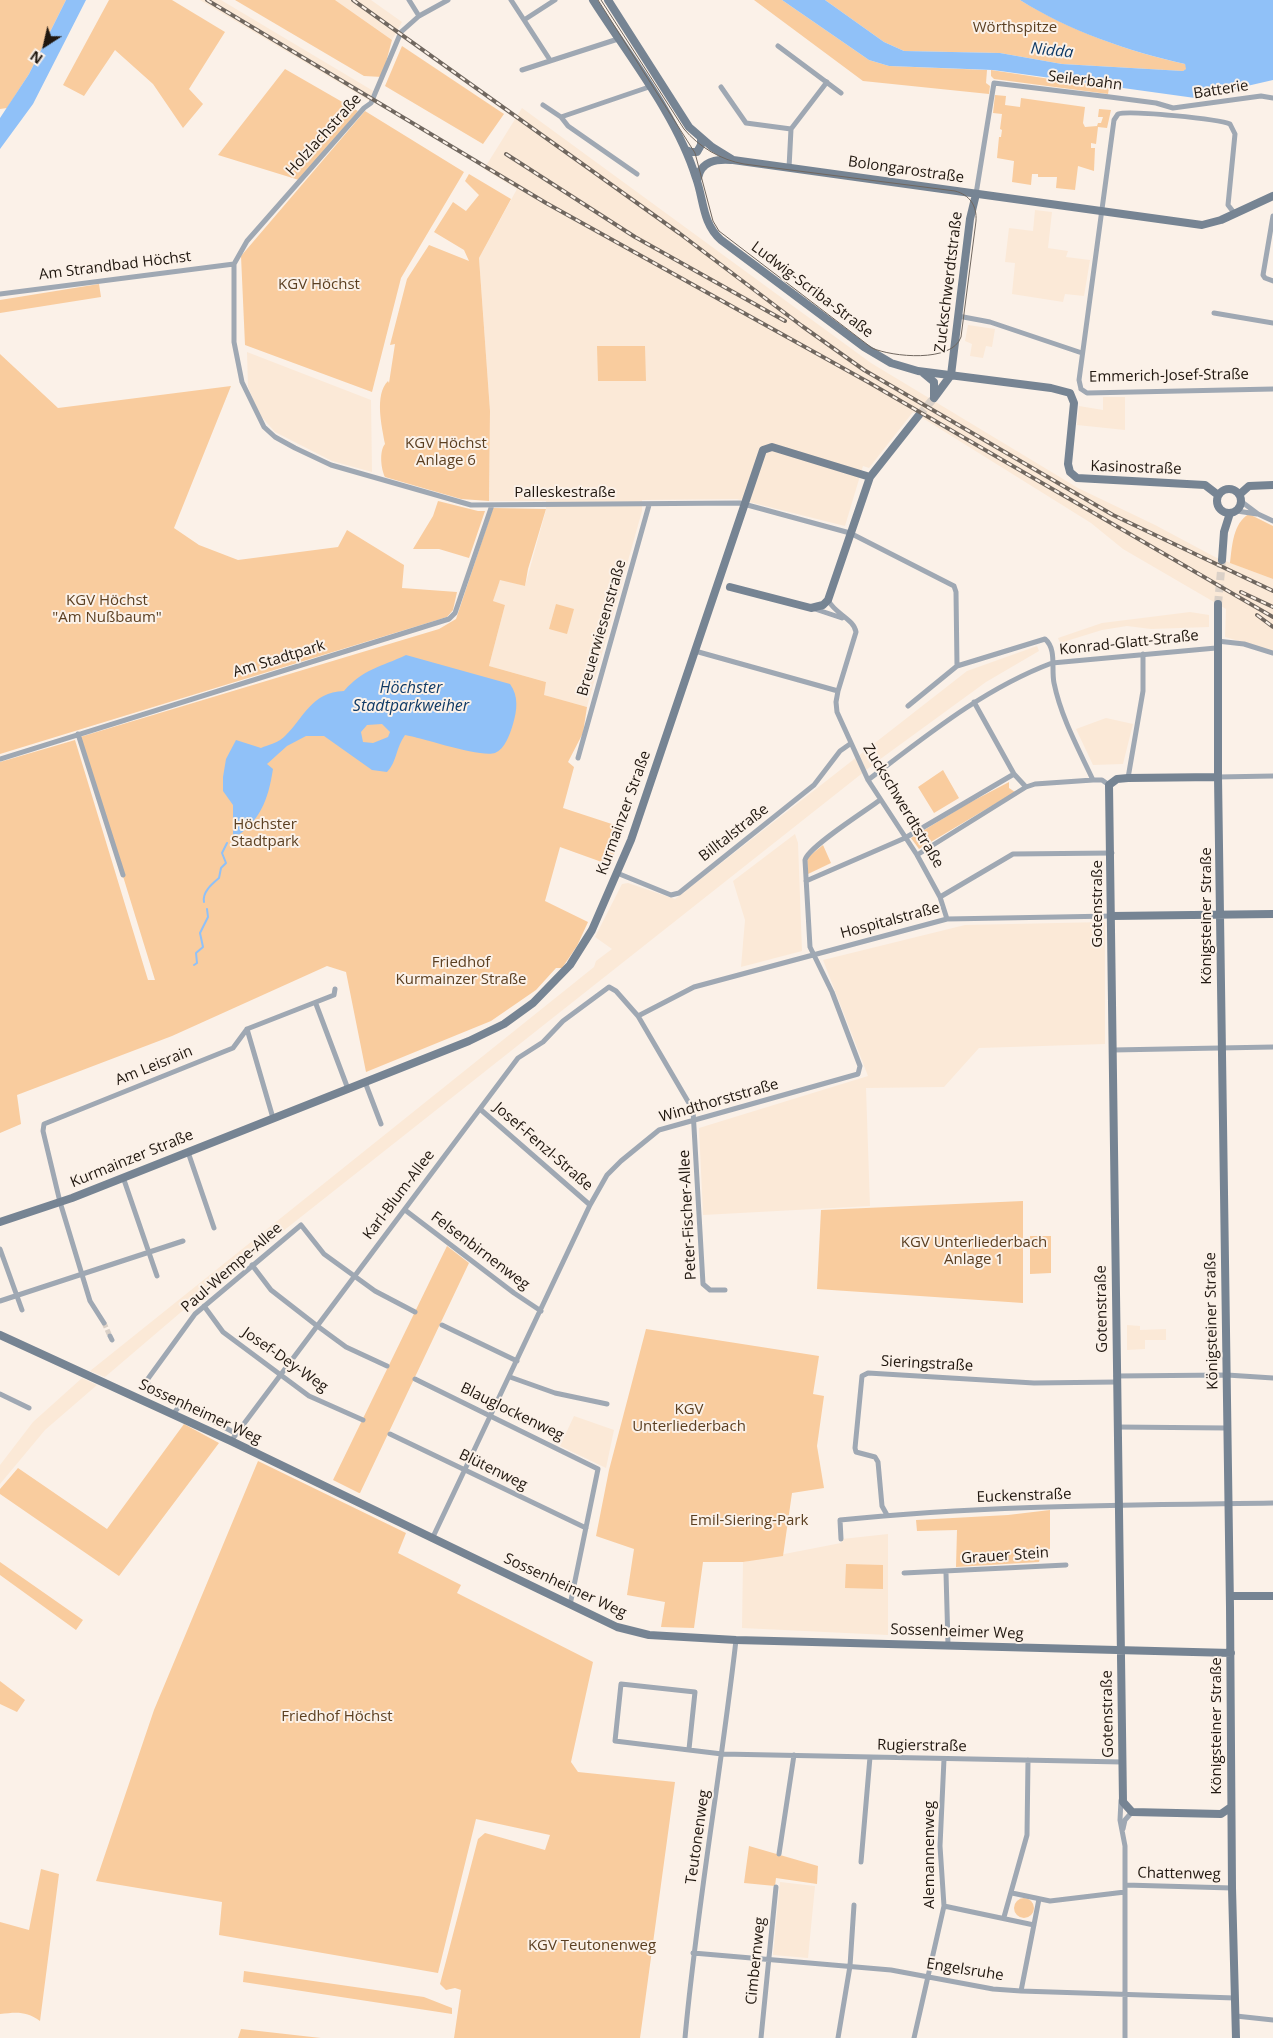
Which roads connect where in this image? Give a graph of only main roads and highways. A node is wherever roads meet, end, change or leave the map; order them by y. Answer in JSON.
{"nodes":[{"id":1,"x":593,"y":0,"type":"edge"},
{"id":2,"x":608,"y":0,"type":"edge"},
{"id":3,"x":701,"y":139,"type":"junction"},
{"id":4,"x":686,"y":150,"type":"junction"},
{"id":5,"x":733,"y":160,"type":"junction"},
{"id":6,"x":697,"y":180,"type":"junction"},
{"id":7,"x":976,"y":194,"type":"junction"},
{"id":8,"x":1273,"y":196,"type":"edge"},
{"id":9,"x":918,"y":371,"type":"junction"},
{"id":10,"x":951,"y":375,"type":"junction"},
{"id":11,"x":1073,"y":395,"type":"joint"},
{"id":12,"x":919,"y":416,"type":"tunnel mouth"},
{"id":13,"x":870,"y":477,"type":"junction"},
{"id":14,"x":1273,"y":484,"type":"edge"},
{"id":15,"x":1218,"y":495,"type":"junction"},
{"id":16,"x":1241,"y":498,"type":"junction"},
{"id":17,"x":1220,"y":509,"type":"junction"},
{"id":18,"x":1234,"y":512,"type":"junction"},
{"id":19,"x":1224,"y":532,"type":"junction"},
{"id":20,"x":1222,"y":560,"type":"tunnel mouth"},
{"id":21,"x":723,"y":568,"type":"junction"},
{"id":22,"x":730,"y":587,"type":"junction"},
{"id":23,"x":712,"y":599,"type":"junction"},
{"id":24,"x":1218,"y":604,"type":"tunnel mouth"},
{"id":25,"x":1218,"y":777,"type":"junction"},
{"id":26,"x":1273,"y":914,"type":"edge"},
{"id":27,"x":1220,"y":915,"type":"junction"},
{"id":28,"x":1112,"y":916,"type":"junction"},
{"id":29,"x":0,"y":1222,"type":"edge"},
{"id":30,"x":0,"y":1334,"type":"edge"},
{"id":31,"x":1230,"y":1596,"type":"junction"},
{"id":32,"x":1273,"y":1596,"type":"edge"},
{"id":33,"x":1120,"y":1651,"type":"junction"},
{"id":34,"x":1231,"y":1653,"type":"junction"},
{"id":35,"x":1231,"y":1806,"type":"junction"},
{"id":36,"x":1221,"y":1814,"type":"junction"},
{"id":37,"x":1231,"y":1823,"type":"junction"},
{"id":38,"x":1236,"y":2038,"type":"edge"}],
"edges":[{"from":1,"to":4,"type":"main road"},
{"from":2,"to":3,"type":"main road","name":"Bolongarostraße"},
{"from":3,"to":4,"type":"main road"},
{"from":3,"to":5,"type":"main road","name":"Bolongarostraße"},
{"from":4,"to":6,"type":"main road"},
{"from":5,"to":6,"type":"main road"},
{"from":5,"to":7,"type":"main road","name":"Bolongarostraße"},
{"from":6,"to":9,"type":"main road","name":"Ludwig-Scriba-Straße"},
{"from":7,"to":8,"type":"main road","name":"Bolongarostraße"},
{"from":7,"to":10,"type":"main road","name":"Zuckschwerdtstraße"},
{"from":9,"to":10,"type":"main road","name":"Ludwig-Scriba-Straße"},
{"from":9,"to":10,"type":"main road"},
{"from":10,"to":11,"type":"main road","name":"Emmerich-Josef-Straße"},
{"from":11,"to":15,"type":"main road","name":"Kasinostraße"},
{"from":12,"to":13,"type":"main road"},
{"from":13,"to":21,"type":"main road","name":"Kurmainzer Straße"},
{"from":13,"to":22,"type":"main road"},
{"from":14,"to":16,"type":"main road"},
{"from":15,"to":16,"type":"main road"},
{"from":15,"to":17,"type":"main road"},
{"from":16,"to":18,"type":"main road"},
{"from":17,"to":18,"type":"main road"},
{"from":17,"to":19,"type":"main road"},
{"from":18,"to":19,"type":"main road"},
{"from":19,"to":20,"type":"main road"},
{"from":21,"to":22,"type":"main road"},
{"from":21,"to":23,"type":"main road","name":"Kurmainzer Straße"},
{"from":22,"to":23,"type":"main road"},
{"from":23,"to":29,"type":"main road","name":"Kurmainzer Straße"},
{"from":24,"to":25,"type":"main road","name":"Königsteiner Straße"},
{"from":25,"to":27,"type":"main road","name":"Königsteiner Straße"},
{"from":25,"to":28,"type":"main road","name":"Gotenstraße"},
{"from":26,"to":27,"type":"main road","name":"Hospitalstraße"},
{"from":27,"to":28,"type":"main road","name":"Hospitalstraße"},
{"from":27,"to":31,"type":"main road","name":"Königsteiner Straße"},
{"from":28,"to":33,"type":"main road","name":"Gotenstraße"},
{"from":30,"to":33,"type":"main road","name":"Sossenheimer Weg"},
{"from":31,"to":32,"type":"main road"},
{"from":31,"to":34,"type":"main road","name":"Königsteiner Straße"},
{"from":33,"to":34,"type":"main road","name":"Sossenheimer Weg"},
{"from":33,"to":36,"type":"main road","name":"Gotenstraße"},
{"from":34,"to":35,"type":"main road","name":"Königsteiner Straße"},
{"from":35,"to":36,"type":"main road"},
{"from":35,"to":37,"type":"main road","name":"Königsteiner Straße"},
{"from":36,"to":37,"type":"main road"},
{"from":37,"to":38,"type":"main road","name":"Königsteiner Straße"}]}
